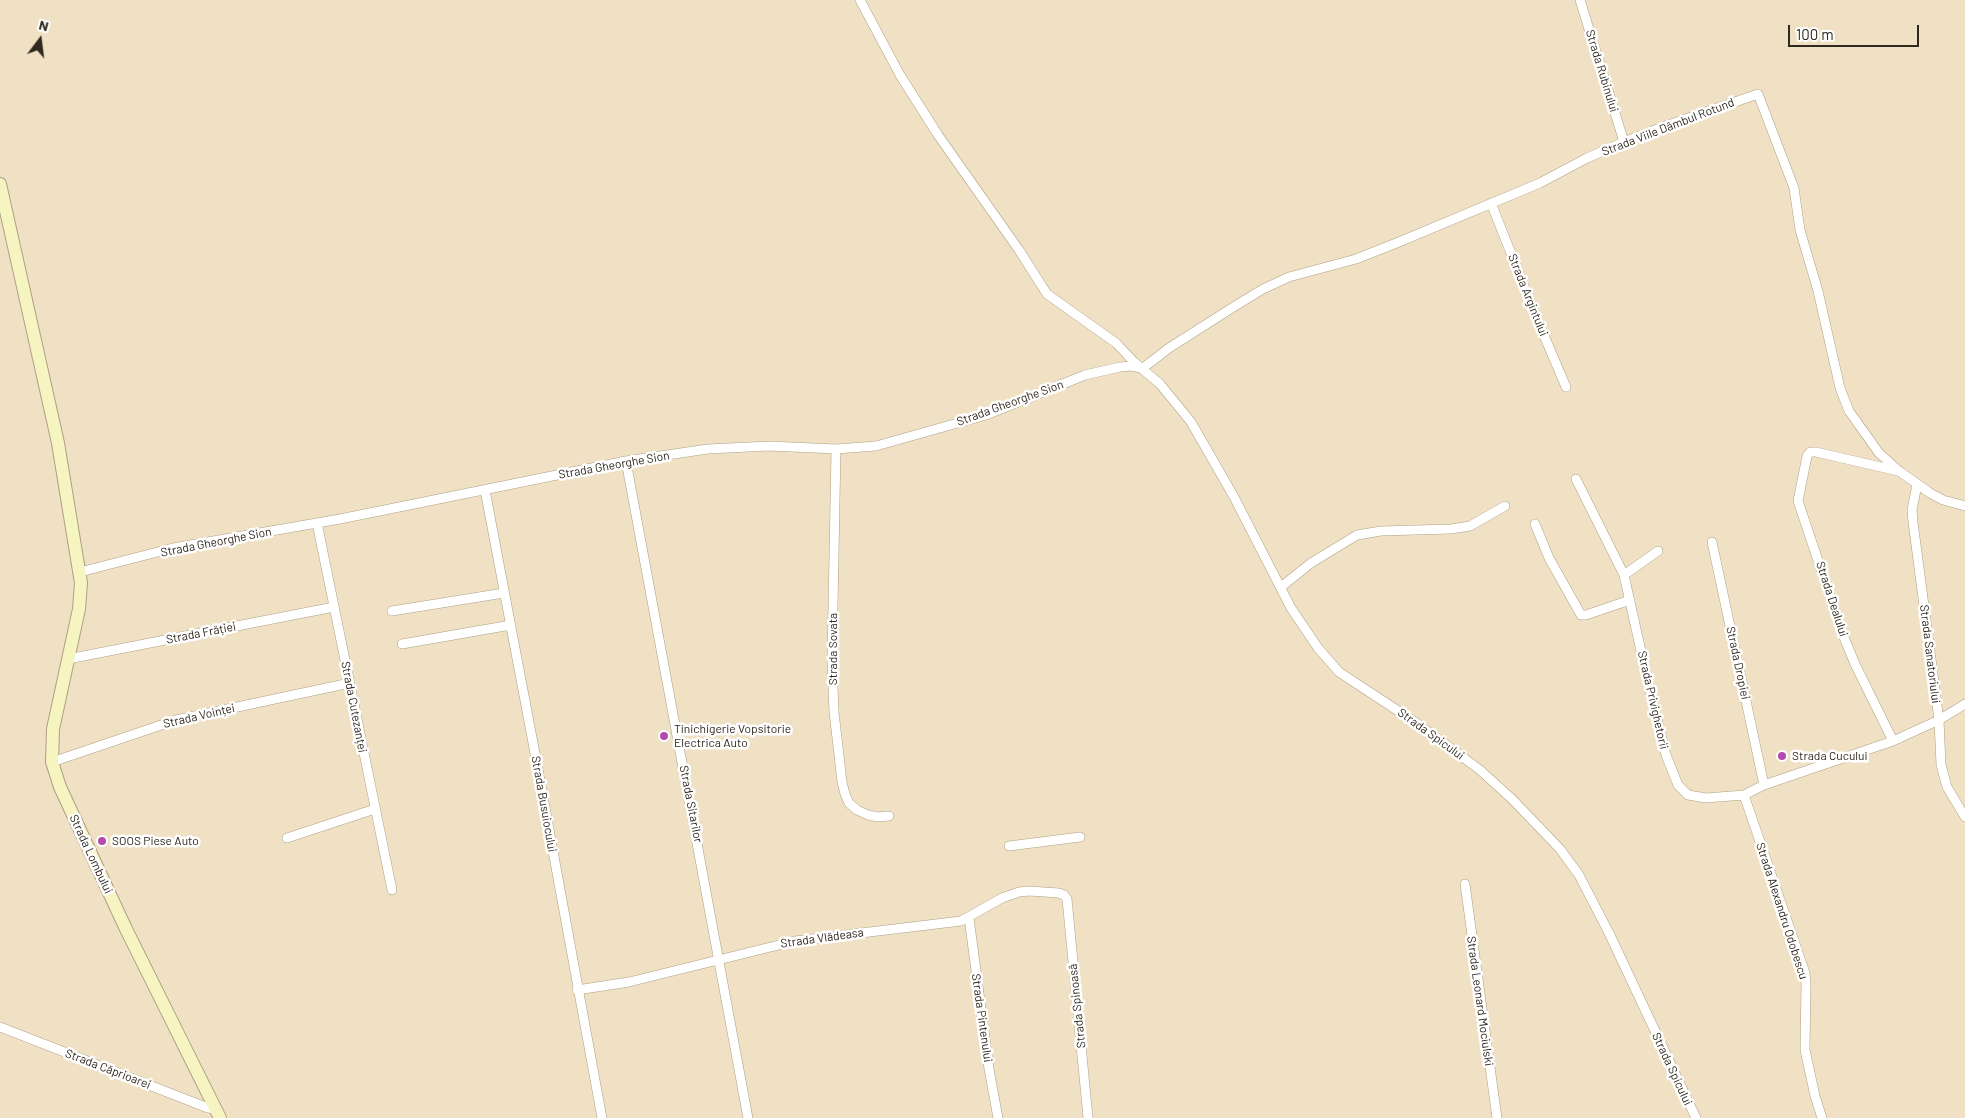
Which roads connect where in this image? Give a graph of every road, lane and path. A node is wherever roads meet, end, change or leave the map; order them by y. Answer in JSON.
{"nodes":[{"id":1,"x":860,"y":0,"type":"edge"},
{"id":2,"x":1580,"y":0,"type":"edge"},
{"id":3,"x":1624,"y":142,"type":"junction"},
{"id":4,"x":0,"y":184,"type":"edge"},
{"id":5,"x":1491,"y":203,"type":"junction"},
{"id":6,"x":1143,"y":368,"type":"junction"},
{"id":7,"x":1566,"y":387,"type":"dead end"},
{"id":8,"x":836,"y":449,"type":"junction"},
{"id":9,"x":626,"y":461,"type":"junction"},
{"id":10,"x":1899,"y":471,"type":"junction"},
{"id":11,"x":1576,"y":479,"type":"dead end"},
{"id":12,"x":1916,"y":485,"type":"junction"},
{"id":13,"x":485,"y":490,"type":"junction"},
{"id":14,"x":1506,"y":506,"type":"dead end"},
{"id":15,"x":1965,"y":506,"type":"edge"},
{"id":16,"x":317,"y":523,"type":"junction"},
{"id":17,"x":1536,"y":524,"type":"dead end"},
{"id":18,"x":1712,"y":542,"type":"dead end"},
{"id":19,"x":1658,"y":551,"type":"dead end"},
{"id":20,"x":80,"y":572,"type":"junction"},
{"id":21,"x":1624,"y":576,"type":"junction"},
{"id":22,"x":1281,"y":587,"type":"junction"},
{"id":23,"x":504,"y":593,"type":"junction"},
{"id":24,"x":1630,"y":600,"type":"junction"},
{"id":25,"x":334,"y":607,"type":"junction"},
{"id":26,"x":392,"y":611,"type":"dead end"},
{"id":27,"x":510,"y":625,"type":"junction"},
{"id":28,"x":402,"y":644,"type":"dead end"},
{"id":29,"x":68,"y":658,"type":"junction"},
{"id":30,"x":350,"y":683,"type":"junction"},
{"id":31,"x":1965,"y":704,"type":"edge"},
{"id":32,"x":1939,"y":720,"type":"junction"},
{"id":33,"x":1893,"y":741,"type":"junction"},
{"id":34,"x":52,"y":762,"type":"junction"},
{"id":35,"x":1764,"y":785,"type":"junction"},
{"id":36,"x":1744,"y":795,"type":"junction"},
{"id":37,"x":375,"y":810,"type":"junction"},
{"id":38,"x":889,"y":816,"type":"dead end"},
{"id":39,"x":1965,"y":817,"type":"edge"},
{"id":40,"x":1080,"y":836,"type":"dead end"},
{"id":41,"x":287,"y":838,"type":"dead end"},
{"id":42,"x":1009,"y":846,"type":"dead end"},
{"id":43,"x":1466,"y":884,"type":"dead end"},
{"id":44,"x":392,"y":890,"type":"dead end"},
{"id":45,"x":1064,"y":895,"type":"joint"},
{"id":46,"x":968,"y":918,"type":"junction"},
{"id":47,"x":718,"y":959,"type":"junction"},
{"id":48,"x":577,"y":990,"type":"junction"},
{"id":49,"x":0,"y":1027,"type":"edge"},
{"id":50,"x":218,"y":1113,"type":"edge"},
{"id":51,"x":602,"y":1118,"type":"edge"},
{"id":52,"x":748,"y":1118,"type":"edge"},
{"id":53,"x":998,"y":1118,"type":"edge"},
{"id":54,"x":1088,"y":1118,"type":"edge"},
{"id":55,"x":1497,"y":1118,"type":"edge"},
{"id":56,"x":1696,"y":1118,"type":"edge"},
{"id":57,"x":1822,"y":1118,"type":"edge"}],
"edges":[{"from":1,"to":6,"type":"street","name":"Strada Spicului"},
{"from":2,"to":3,"type":"street","name":"Strada Rubinului"},
{"from":3,"to":5,"type":"street","name":"Strada Viile Dâmbul Rotund"},
{"from":3,"to":10,"type":"street","name":"Strada Viile Dâmbul Rotund"},
{"from":4,"to":20,"type":"street","name":"Strada Lombului"},
{"from":5,"to":6,"type":"street","name":"Strada Viile Dâmbul Rotund"},
{"from":5,"to":7,"type":"street","name":"Strada Argintului"},
{"from":6,"to":8,"type":"street","name":"Strada Gheorghe Sion"},
{"from":6,"to":22,"type":"street","name":"Strada Spicului"},
{"from":8,"to":9,"type":"street","name":"Strada Gheorghe Sion"},
{"from":8,"to":38,"type":"street","name":"Strada Sovata"},
{"from":9,"to":13,"type":"street","name":"Strada Gheorghe Sion"},
{"from":9,"to":47,"type":"street","name":"Strada Sitarilor"},
{"from":10,"to":12,"type":"street","name":"Strada Viile Dâmbul Rotund"},
{"from":10,"to":33,"type":"street","name":"Strada Dealului"},
{"from":11,"to":21,"type":"street","name":"Strada Privighetorii"},
{"from":12,"to":15,"type":"street","name":"Strada Viile Dâmbul Rotund"},
{"from":12,"to":32,"type":"street","name":"Strada Sanatoriului"},
{"from":13,"to":16,"type":"street","name":"Strada Gheorghe Sion"},
{"from":13,"to":23,"type":"street","name":"Strada Busuiocului"},
{"from":14,"to":22,"type":"street"},
{"from":16,"to":20,"type":"street","name":"Strada Gheorghe Sion"},
{"from":16,"to":25,"type":"street","name":"Strada Cutezanței"},
{"from":17,"to":24,"type":"street"},
{"from":18,"to":35,"type":"street","name":"Strada Dropiei"},
{"from":19,"to":21,"type":"street"},
{"from":20,"to":29,"type":"street","name":"Strada Lombului"},
{"from":21,"to":24,"type":"street","name":"Strada Privighetorii"},
{"from":22,"to":56,"type":"street","name":"Strada Spicului"},
{"from":23,"to":26,"type":"street"},
{"from":23,"to":27,"type":"street","name":"Strada Busuiocului"},
{"from":24,"to":36,"type":"street","name":"Strada Privighetorii"},
{"from":25,"to":29,"type":"street","name":"Strada Frăției"},
{"from":25,"to":30,"type":"street","name":"Strada Cutezanței"},
{"from":27,"to":28,"type":"street"},
{"from":27,"to":48,"type":"street","name":"Strada Busuiocului"},
{"from":29,"to":34,"type":"street","name":"Strada Lombului"},
{"from":30,"to":34,"type":"street","name":"Strada Voinței"},
{"from":30,"to":37,"type":"street","name":"Strada Cutezanței"},
{"from":31,"to":32,"type":"street"},
{"from":32,"to":33,"type":"street"},
{"from":32,"to":39,"type":"street","name":"Strada Sanatoriului"},
{"from":33,"to":35,"type":"street"},
{"from":34,"to":50,"type":"street","name":"Strada Lombului"},
{"from":35,"to":36,"type":"street"},
{"from":36,"to":57,"type":"street","name":"Strada Alexandru Odobescu"},
{"from":37,"to":41,"type":"street"},
{"from":37,"to":44,"type":"street","name":"Strada Cutezanței"},
{"from":40,"to":42,"type":"street"},
{"from":43,"to":55,"type":"street","name":"Strada Leonard Mociulski"},
{"from":45,"to":46,"type":"street","name":"Strada Vlădeasa"},
{"from":45,"to":54,"type":"street","name":"Strada Spinoasă"},
{"from":46,"to":47,"type":"street","name":"Strada Vlădeasa"},
{"from":46,"to":53,"type":"street","name":"Strada Pintenului"},
{"from":47,"to":48,"type":"street","name":"Strada Vlădeasa"},
{"from":47,"to":52,"type":"street","name":"Strada Sitarilor"},
{"from":48,"to":51,"type":"street","name":"Strada Busuiocului"},
{"from":49,"to":50,"type":"street","name":"Strada Căprioarei"}]}
